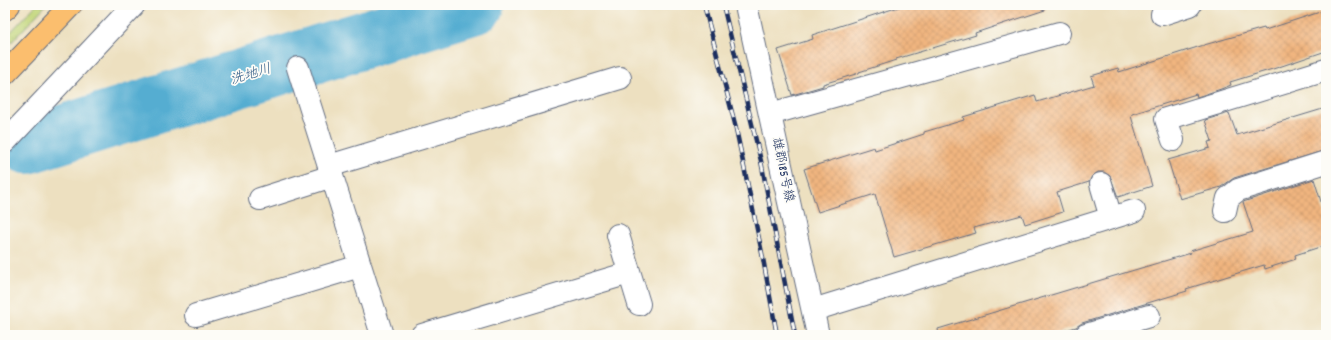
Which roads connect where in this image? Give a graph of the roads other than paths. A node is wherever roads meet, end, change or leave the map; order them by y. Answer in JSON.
{"nodes":[{"id":1,"x":9,"y":5,"type":"edge"},
{"id":2,"x":71,"y":5,"type":"edge"},
{"id":3,"x":134,"y":5,"type":"edge"},
{"id":4,"x":746,"y":5,"type":"edge"},
{"id":5,"x":1190,"y":5,"type":"edge"},
{"id":6,"x":5,"y":9,"type":"edge"},
{"id":7,"x":1162,"y":14,"type":"dead end"},
{"id":8,"x":1059,"y":33,"type":"dead end"},
{"id":9,"x":298,"y":68,"type":"dead end"},
{"id":10,"x":1326,"y":70,"type":"edge"},
{"id":11,"x":5,"y":74,"type":"edge"},
{"id":12,"x":620,"y":78,"type":"dead end"},
{"id":13,"x":770,"y":114,"type":"junction"},
{"id":14,"x":1173,"y":140,"type":"dead end"},
{"id":15,"x":5,"y":142,"type":"edge"},
{"id":16,"x":1326,"y":162,"type":"edge"},
{"id":17,"x":331,"y":171,"type":"junction"},
{"id":18,"x":1101,"y":184,"type":"dead end"},
{"id":19,"x":260,"y":199,"type":"dead end"},
{"id":20,"x":1134,"y":211,"type":"dead end"},
{"id":21,"x":1225,"y":211,"type":"dead end"},
{"id":22,"x":1111,"y":218,"type":"junction"},
{"id":23,"x":618,"y":235,"type":"dead end"},
{"id":24,"x":360,"y":266,"type":"junction"},
{"id":25,"x":629,"y":273,"type":"junction"},
{"id":26,"x":639,"y":304,"type":"dead end"},
{"id":27,"x":813,"y":310,"type":"junction"},
{"id":28,"x":196,"y":315,"type":"dead end"},
{"id":29,"x":1149,"y":316,"type":"dead end"},
{"id":30,"x":1121,"y":330,"type":"edge"},
{"id":31,"x":382,"y":335,"type":"edge"},
{"id":32,"x":422,"y":335,"type":"edge"},
{"id":33,"x":818,"y":335,"type":"edge"},
{"id":34,"x":1086,"y":335,"type":"edge"}],
"edges":[{"from":1,"to":6,"type":"highway"},
{"from":2,"to":11,"type":"highway"},
{"from":3,"to":15,"type":"street"},
{"from":4,"to":13,"type":"street","name":"雄郡185号線"},
{"from":5,"to":7,"type":"street"},
{"from":8,"to":13,"type":"street"},
{"from":9,"to":17,"type":"street"},
{"from":10,"to":14,"type":"street"},
{"from":12,"to":17,"type":"street"},
{"from":13,"to":27,"type":"street","name":"雄郡185号線"},
{"from":16,"to":21,"type":"street"},
{"from":17,"to":19,"type":"street"},
{"from":17,"to":24,"type":"street"},
{"from":18,"to":22,"type":"street"},
{"from":20,"to":22,"type":"street"},
{"from":22,"to":27,"type":"street"},
{"from":23,"to":25,"type":"street"},
{"from":24,"to":28,"type":"street"},
{"from":24,"to":31,"type":"street"},
{"from":25,"to":26,"type":"street"},
{"from":25,"to":32,"type":"street"},
{"from":27,"to":33,"type":"street","name":"雄郡185号線"},
{"from":29,"to":30,"type":"street"},
{"from":30,"to":34,"type":"street"}]}
